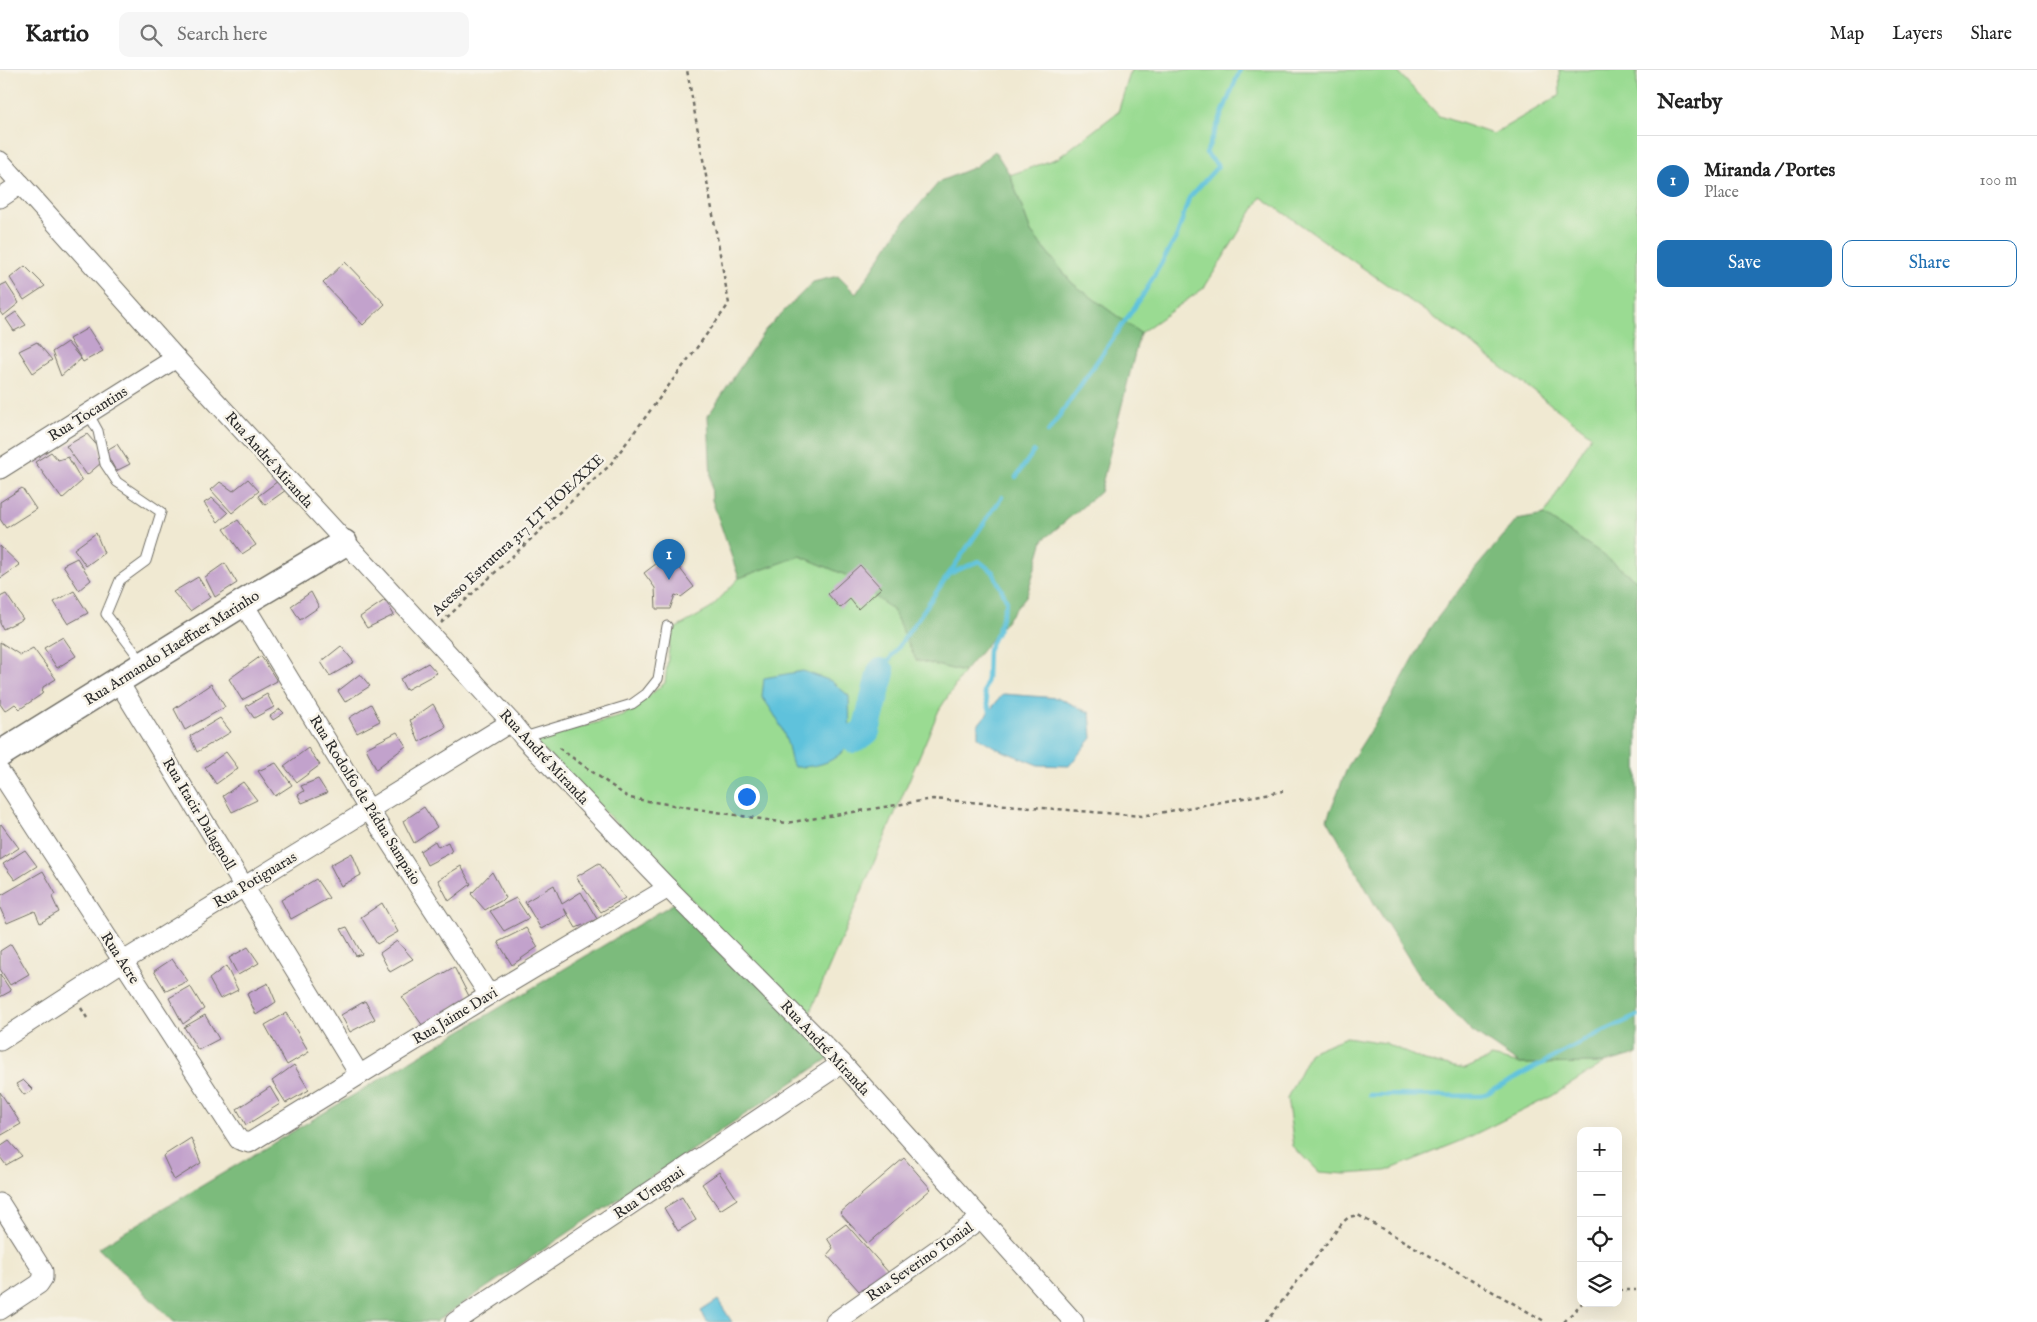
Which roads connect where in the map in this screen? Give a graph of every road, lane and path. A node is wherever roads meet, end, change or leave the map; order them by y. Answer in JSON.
{"nodes":[{"id":1,"x":687,"y":70,"type":"edge"},
{"id":2,"x":0,"y":161,"type":"edge"},
{"id":3,"x":21,"y":184,"type":"junction"},
{"id":4,"x":0,"y":198,"type":"edge"},
{"id":5,"x":176,"y":358,"type":"junction"},
{"id":6,"x":88,"y":413,"type":"junction"},
{"id":7,"x":0,"y":469,"type":"edge"},
{"id":8,"x":344,"y":543,"type":"junction"},
{"id":9,"x":242,"y":603,"type":"junction"},
{"id":10,"x":667,"y":626,"type":"dead end"},
{"id":11,"x":429,"y":634,"type":"junction"},
{"id":12,"x":144,"y":665,"type":"junction"},
{"id":13,"x":118,"y":681,"type":"junction"},
{"id":14,"x":511,"y":722,"type":"junction"},
{"id":15,"x":531,"y":735,"type":"junction"},
{"id":16,"x":0,"y":754,"type":"edge"},
{"id":17,"x":0,"y":772,"type":"edge"},
{"id":18,"x":1283,"y":791,"type":"dead end"},
{"id":19,"x":370,"y":810,"type":"junction"},
{"id":20,"x":244,"y":886,"type":"junction"},
{"id":21,"x":668,"y":888,"type":"junction"},
{"id":22,"x":122,"y":962,"type":"junction"},
{"id":23,"x":489,"y":995,"type":"junction"},
{"id":24,"x":0,"y":1041,"type":"edge"},
{"id":25,"x":842,"y":1063,"type":"junction"},
{"id":26,"x":359,"y":1074,"type":"junction"},
{"id":27,"x":242,"y":1142,"type":"joint"},
{"id":28,"x":0,"y":1203,"type":"edge"},
{"id":29,"x":980,"y":1219,"type":"junction"},
{"id":30,"x":1622,"y":1290,"type":"edge"},
{"id":31,"x":1636,"y":1290,"type":"edge"},
{"id":32,"x":1578,"y":1307,"type":"edge"},
{"id":33,"x":0,"y":1310,"type":"edge"},
{"id":34,"x":455,"y":1322,"type":"edge"},
{"id":35,"x":836,"y":1322,"type":"edge"},
{"id":36,"x":1074,"y":1322,"type":"edge"},
{"id":37,"x":1266,"y":1322,"type":"edge"},
{"id":38,"x":1546,"y":1322,"type":"edge"},
{"id":39,"x":1564,"y":1322,"type":"edge"}],
"edges":[{"from":1,"to":11,"type":"path","name":"Acesso Estrutura 317 LT HOE/XXE"},
{"from":2,"to":3,"type":"street","name":"Rua André Miranda"},
{"from":3,"to":4,"type":"street"},
{"from":3,"to":5,"type":"street","name":"Rua André Miranda"},
{"from":5,"to":6,"type":"street","name":"Rua Tocantins"},
{"from":5,"to":8,"type":"street","name":"Rua André Miranda"},
{"from":6,"to":7,"type":"street","name":"Rua Tocantins"},
{"from":6,"to":12,"type":"lane"},
{"from":8,"to":9,"type":"street","name":"Rua Armando Haeffner Marinho"},
{"from":8,"to":11,"type":"street","name":"Rua André Miranda"},
{"from":9,"to":12,"type":"street","name":"Rua Armando Haeffner Marinho"},
{"from":9,"to":19,"type":"street","name":"Rua Rodolfo de Pádua Sampaio"},
{"from":10,"to":15,"type":"lane"},
{"from":11,"to":14,"type":"street","name":"Rua André Miranda"},
{"from":12,"to":13,"type":"street","name":"Rua Armando Haeffner Marinho"},
{"from":13,"to":16,"type":"street","name":"Rua Armando Haeffner Marinho"},
{"from":13,"to":20,"type":"street","name":"Rua Itacir Dalagnoll"},
{"from":14,"to":15,"type":"street","name":"Rua André Miranda"},
{"from":14,"to":19,"type":"street","name":"Rua Potiguaras"},
{"from":15,"to":18,"type":"path"},
{"from":15,"to":21,"type":"street","name":"Rua André Miranda"},
{"from":17,"to":22,"type":"street","name":"Rua Acre"},
{"from":19,"to":20,"type":"street","name":"Rua Potiguaras"},
{"from":19,"to":23,"type":"street","name":"Rua Rodolfo de Pádua Sampaio"},
{"from":20,"to":22,"type":"street","name":"Rua Potiguaras"},
{"from":20,"to":26,"type":"street","name":"Rua Itacir Dalagnoll"},
{"from":21,"to":23,"type":"street","name":"Rua Jaime Davi"},
{"from":21,"to":25,"type":"street","name":"Rua André Miranda"},
{"from":22,"to":24,"type":"street","name":"Rua Potiguaras"},
{"from":22,"to":27,"type":"street","name":"Rua Acre"},
{"from":23,"to":26,"type":"street","name":"Rua Jaime Davi"},
{"from":25,"to":29,"type":"street","name":"Rua André Miranda"},
{"from":25,"to":34,"type":"street","name":"Rua Uruguai"},
{"from":26,"to":27,"type":"street","name":"Rua Jaime Davi"},
{"from":28,"to":33,"type":"street"},
{"from":29,"to":35,"type":"street","name":"Rua Severino Tonial"},
{"from":29,"to":36,"type":"street","name":"Rua André Miranda"},
{"from":30,"to":31,"type":"path"},
{"from":32,"to":39,"type":"path"},
{"from":37,"to":38,"type":"path"}]}
